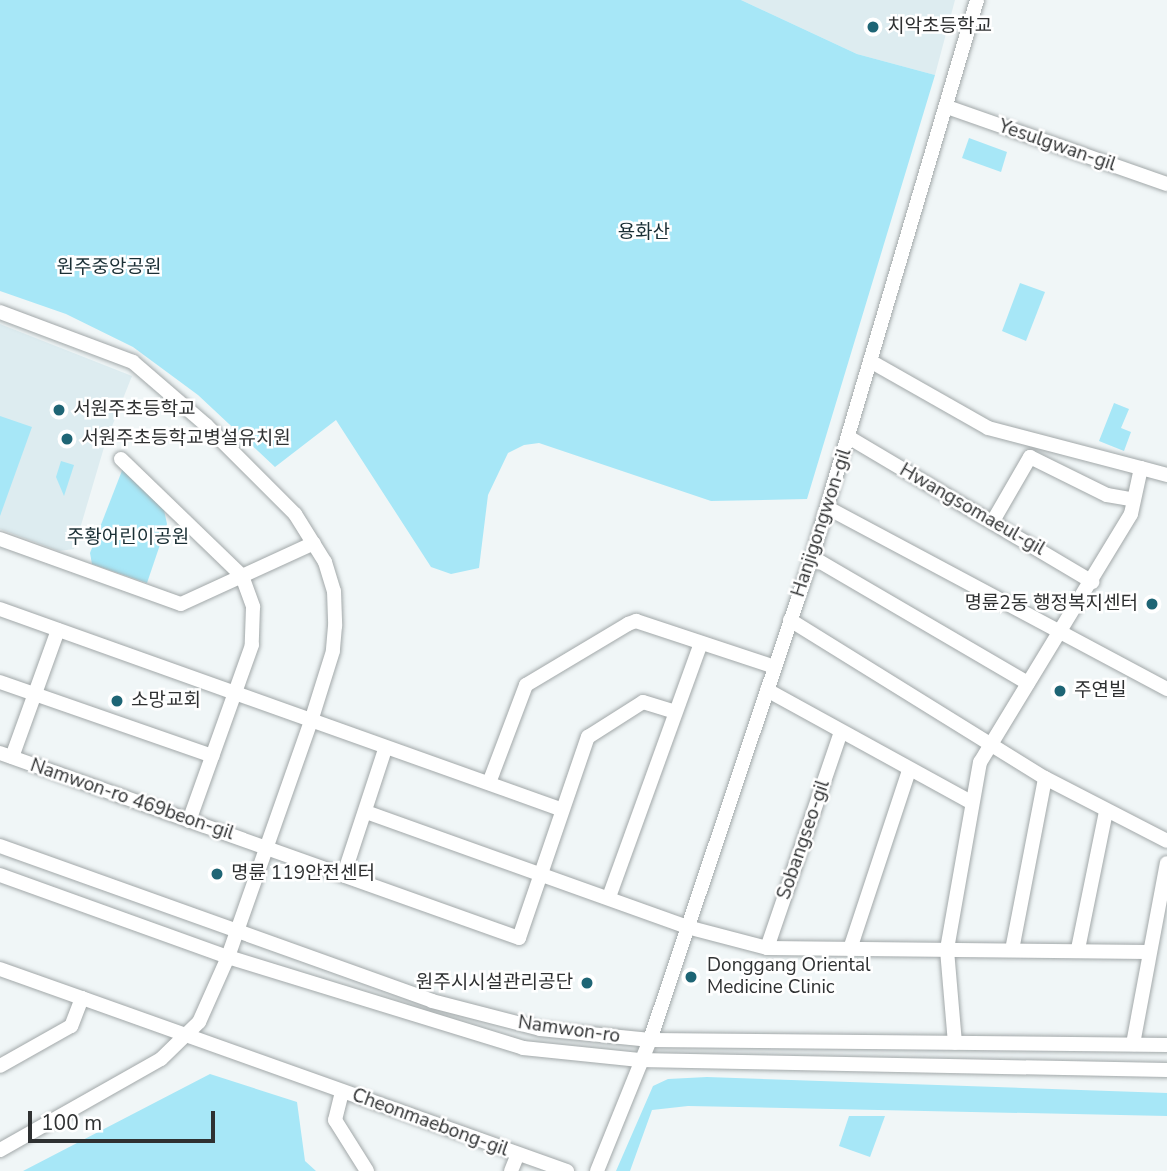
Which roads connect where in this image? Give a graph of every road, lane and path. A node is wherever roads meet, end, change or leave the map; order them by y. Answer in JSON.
{"nodes":[{"id":1,"x":977,"y":0,"type":"edge"},
{"id":2,"x":947,"y":107,"type":"junction"},
{"id":3,"x":1167,"y":184,"type":"edge"},
{"id":4,"x":0,"y":312,"type":"edge"},
{"id":5,"x":872,"y":362,"type":"junction"},
{"id":6,"x":850,"y":438,"type":"junction"},
{"id":7,"x":121,"y":458,"type":"dead end"},
{"id":8,"x":1142,"y":468,"type":"junction"},
{"id":9,"x":1167,"y":475,"type":"edge"},
{"id":10,"x":1134,"y":500,"type":"junction"},
{"id":11,"x":828,"y":508,"type":"junction"},
{"id":12,"x":993,"y":521,"type":"junction"},
{"id":13,"x":0,"y":539,"type":"edge"},
{"id":14,"x":313,"y":543,"type":"junction"},
{"id":15,"x":812,"y":557,"type":"junction"},
{"id":16,"x":242,"y":576,"type":"junction"},
{"id":17,"x":1093,"y":582,"type":"junction"},
{"id":18,"x":0,"y":609,"type":"edge"},
{"id":19,"x":790,"y":620,"type":"junction"},
{"id":20,"x":1061,"y":629,"type":"junction"},
{"id":21,"x":58,"y":630,"type":"junction"},
{"id":22,"x":701,"y":643,"type":"junction"},
{"id":23,"x":775,"y":667,"type":"junction"},
{"id":24,"x":0,"y":682,"type":"edge"},
{"id":25,"x":1028,"y":683,"type":"junction"},
{"id":26,"x":1167,"y":689,"type":"edge"},
{"id":27,"x":767,"y":690,"type":"junction"},
{"id":28,"x":35,"y":694,"type":"junction"},
{"id":29,"x":234,"y":694,"type":"junction"},
{"id":30,"x":676,"y":712,"type":"junction"},
{"id":31,"x":311,"y":721,"type":"junction"},
{"id":32,"x":841,"y":732,"type":"junction"},
{"id":33,"x":991,"y":743,"type":"junction"},
{"id":34,"x":385,"y":749,"type":"junction"},
{"id":35,"x":6,"y":755,"type":"edge"},
{"id":36,"x":212,"y":756,"type":"junction"},
{"id":37,"x":909,"y":771,"type":"junction"},
{"id":38,"x":1045,"y":778,"type":"junction"},
{"id":39,"x":489,"y":783,"type":"junction"},
{"id":40,"x":971,"y":802,"type":"junction"},
{"id":41,"x":560,"y":809,"type":"junction"},
{"id":42,"x":1105,"y":811,"type":"junction"},
{"id":43,"x":366,"y":812,"type":"junction"},
{"id":44,"x":189,"y":821,"type":"junction"},
{"id":45,"x":1167,"y":841,"type":"edge"},
{"id":46,"x":0,"y":846,"type":"edge"},
{"id":47,"x":264,"y":846,"type":"junction"},
{"id":48,"x":1167,"y":863,"type":"edge"},
{"id":49,"x":344,"y":874,"type":"junction"},
{"id":50,"x":539,"y":874,"type":"junction"},
{"id":51,"x":0,"y":875,"type":"edge"},
{"id":52,"x":609,"y":897,"type":"junction"},
{"id":53,"x":687,"y":927,"type":"junction"},
{"id":54,"x":236,"y":933,"type":"junction"},
{"id":55,"x":767,"y":948,"type":"junction"},
{"id":56,"x":1078,"y":949,"type":"junction"},
{"id":57,"x":850,"y":950,"type":"junction"},
{"id":58,"x":947,"y":950,"type":"junction"},
{"id":59,"x":1012,"y":950,"type":"junction"},
{"id":60,"x":1148,"y":952,"type":"junction"},
{"id":61,"x":228,"y":957,"type":"junction"},
{"id":62,"x":0,"y":969,"type":"edge"},
{"id":63,"x":82,"y":998,"type":"junction"},
{"id":64,"x":186,"y":1037,"type":"junction"},
{"id":65,"x":650,"y":1040,"type":"junction"},
{"id":66,"x":955,"y":1043,"type":"junction"},
{"id":67,"x":1133,"y":1044,"type":"junction"},
{"id":68,"x":1167,"y":1045,"type":"edge"},
{"id":69,"x":639,"y":1060,"type":"junction"},
{"id":70,"x":2,"y":1061,"type":"edge"},
{"id":71,"x":1167,"y":1070,"type":"edge"},
{"id":72,"x":342,"y":1091,"type":"junction"},
{"id":73,"x":0,"y":1150,"type":"edge"},
{"id":74,"x":518,"y":1154,"type":"junction"},
{"id":75,"x":367,"y":1171,"type":"edge"},
{"id":76,"x":511,"y":1171,"type":"edge"},
{"id":77,"x":567,"y":1171,"type":"edge"},
{"id":78,"x":597,"y":1171,"type":"edge"}],
"edges":[{"from":1,"to":2,"type":"street","name":"Hanjigongwon-gil"},
{"from":2,"to":3,"type":"street","name":"Yesulgwan-gil"},
{"from":2,"to":5,"type":"street","name":"Hanjigongwon-gil"},
{"from":4,"to":14,"type":"street"},
{"from":5,"to":6,"type":"street","name":"Hanjigongwon-gil"},
{"from":5,"to":8,"type":"street"},
{"from":6,"to":11,"type":"street","name":"Hanjigongwon-gil"},
{"from":6,"to":12,"type":"street","name":"Hwangsomaeul-gil"},
{"from":7,"to":16,"type":"street"},
{"from":8,"to":9,"type":"street"},
{"from":8,"to":10,"type":"street"},
{"from":10,"to":12,"type":"street"},
{"from":10,"to":17,"type":"street"},
{"from":11,"to":15,"type":"street","name":"Hanjigongwon-gil"},
{"from":11,"to":20,"type":"street"},
{"from":12,"to":17,"type":"street","name":"Hwangsomaeul-gil"},
{"from":13,"to":16,"type":"street"},
{"from":14,"to":16,"type":"street"},
{"from":14,"to":31,"type":"street"},
{"from":15,"to":19,"type":"street","name":"Hanjigongwon-gil"},
{"from":15,"to":25,"type":"street"},
{"from":16,"to":29,"type":"street"},
{"from":17,"to":20,"type":"street"},
{"from":18,"to":21,"type":"street"},
{"from":19,"to":23,"type":"street","name":"Hanjigongwon-gil"},
{"from":19,"to":33,"type":"street"},
{"from":20,"to":25,"type":"street"},
{"from":20,"to":26,"type":"street"},
{"from":21,"to":28,"type":"street"},
{"from":21,"to":29,"type":"street"},
{"from":22,"to":23,"type":"street"},
{"from":22,"to":30,"type":"street"},
{"from":22,"to":39,"type":"street"},
{"from":23,"to":27,"type":"street","name":"Hanjigongwon-gil"},
{"from":24,"to":28,"type":"street"},
{"from":25,"to":33,"type":"street"},
{"from":27,"to":32,"type":"street"},
{"from":27,"to":53,"type":"street","name":"Hanjigongwon-gil"},
{"from":28,"to":35,"type":"street"},
{"from":28,"to":36,"type":"street"},
{"from":29,"to":31,"type":"street"},
{"from":29,"to":36,"type":"street"},
{"from":30,"to":41,"type":"street"},
{"from":30,"to":52,"type":"street"},
{"from":31,"to":34,"type":"street"},
{"from":31,"to":47,"type":"street"},
{"from":32,"to":37,"type":"street"},
{"from":32,"to":55,"type":"street","name":"Sobangseo-gil"},
{"from":33,"to":38,"type":"street"},
{"from":33,"to":40,"type":"street"},
{"from":34,"to":39,"type":"street"},
{"from":34,"to":43,"type":"street"},
{"from":35,"to":44,"type":"street","name":"Namwon-ro 469beon-gil"},
{"from":36,"to":44,"type":"street"},
{"from":37,"to":40,"type":"street"},
{"from":37,"to":57,"type":"street"},
{"from":38,"to":42,"type":"street"},
{"from":38,"to":59,"type":"street"},
{"from":39,"to":41,"type":"street"},
{"from":40,"to":58,"type":"street"},
{"from":41,"to":50,"type":"street"},
{"from":42,"to":45,"type":"street"},
{"from":42,"to":56,"type":"street"},
{"from":43,"to":49,"type":"street"},
{"from":43,"to":50,"type":"street"},
{"from":44,"to":47,"type":"street","name":"Namwon-ro 469beon-gil"},
{"from":46,"to":54,"type":"street","name":"Namwon-ro"},
{"from":47,"to":49,"type":"street","name":"Namwon-ro 469beon-gil"},
{"from":47,"to":54,"type":"street"},
{"from":48,"to":60,"type":"street"},
{"from":49,"to":50,"type":"street","name":"Namwon-ro 469beon-gil"},
{"from":50,"to":52,"type":"street"},
{"from":51,"to":61,"type":"street","name":"Namwon-ro"},
{"from":52,"to":53,"type":"street"},
{"from":53,"to":55,"type":"street"},
{"from":53,"to":65,"type":"street","name":"Hanjigongwon-gil"},
{"from":54,"to":61,"type":"street"},
{"from":54,"to":65,"type":"street","name":"Namwon-ro"},
{"from":55,"to":57,"type":"street"},
{"from":56,"to":59,"type":"street"},
{"from":56,"to":60,"type":"street"},
{"from":57,"to":58,"type":"street"},
{"from":58,"to":59,"type":"street"},
{"from":58,"to":66,"type":"street"},
{"from":60,"to":67,"type":"street"},
{"from":61,"to":64,"type":"street"},
{"from":61,"to":69,"type":"street","name":"Namwon-ro"},
{"from":62,"to":63,"type":"street","name":"Cheonmaebong-gil"},
{"from":63,"to":64,"type":"street","name":"Cheonmaebong-gil"},
{"from":63,"to":70,"type":"street"},
{"from":64,"to":72,"type":"street","name":"Cheonmaebong-gil"},
{"from":64,"to":73,"type":"street"},
{"from":65,"to":66,"type":"street","name":"Namwon-ro"},
{"from":65,"to":69,"type":"street","name":"Hanjigongwon-gil"},
{"from":66,"to":67,"type":"street","name":"Namwon-ro"},
{"from":67,"to":68,"type":"street","name":"Namwon-ro"},
{"from":69,"to":71,"type":"street","name":"Namwon-ro"},
{"from":69,"to":78,"type":"street","name":"Namwon-ro"},
{"from":72,"to":74,"type":"street","name":"Cheonmaebong-gil"},
{"from":72,"to":75,"type":"street","name":"Cheonmaebong-gil"},
{"from":74,"to":76,"type":"street","name":"Cheonmaebong-gil"},
{"from":74,"to":77,"type":"street","name":"Cheonmaebong-gil"}]}
